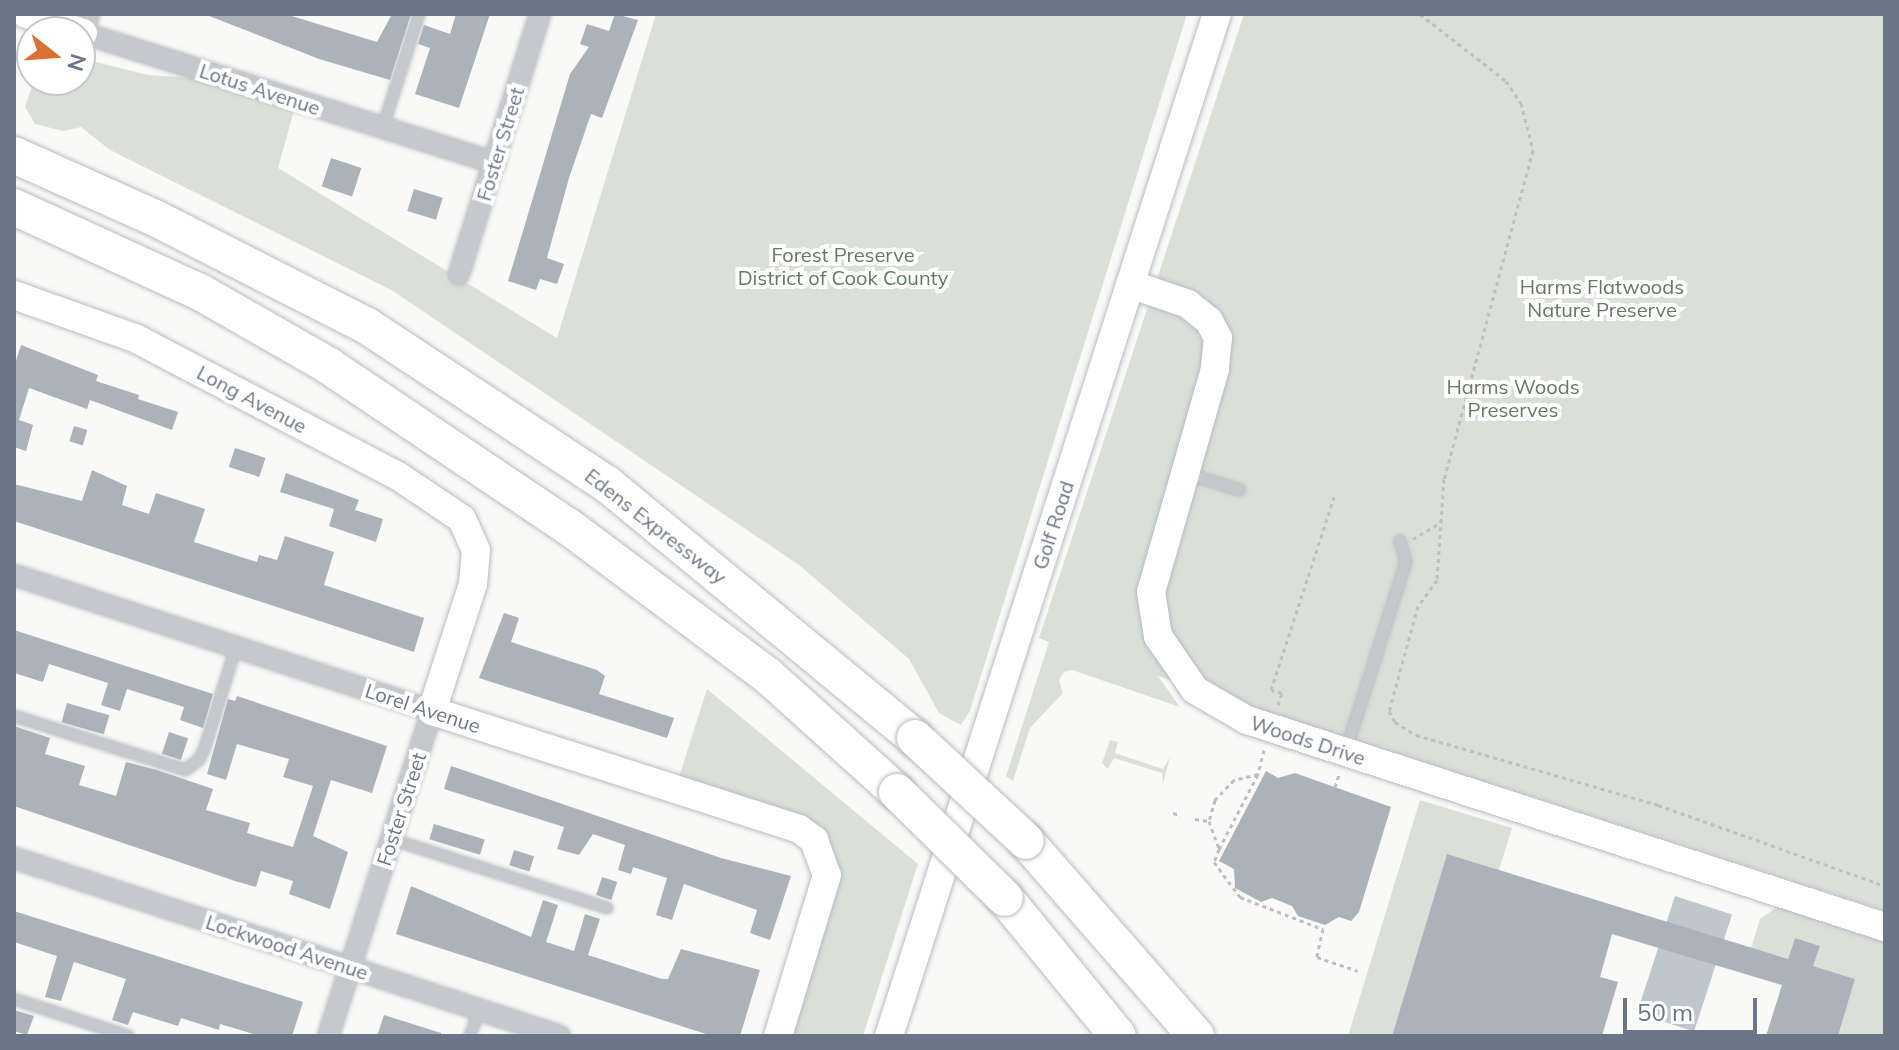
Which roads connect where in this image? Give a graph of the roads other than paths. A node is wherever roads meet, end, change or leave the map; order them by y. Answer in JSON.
{"nodes":[{"id":1,"x":419,"y":14,"type":"edge"},
{"id":2,"x":540,"y":14,"type":"edge"},
{"id":3,"x":1217,"y":14,"type":"edge"},
{"id":4,"x":96,"y":27,"type":"edge"},
{"id":5,"x":383,"y":127,"type":"junction"},
{"id":6,"x":14,"y":155,"type":"edge"},
{"id":7,"x":495,"y":163,"type":"junction"},
{"id":8,"x":14,"y":207,"type":"edge"},
{"id":9,"x":459,"y":274,"type":"dead end"},
{"id":10,"x":1130,"y":284,"type":"junction"},
{"id":11,"x":14,"y":295,"type":"edge"},
{"id":12,"x":1183,"y":472,"type":"junction"},
{"id":13,"x":1240,"y":490,"type":"dead end"},
{"id":14,"x":472,"y":534,"type":"joint"},
{"id":15,"x":1402,"y":543,"type":"road end"},
{"id":16,"x":14,"y":575,"type":"edge"},
{"id":17,"x":236,"y":647,"type":"junction"},
{"id":18,"x":432,"y":711,"type":"junction"},
{"id":19,"x":14,"y":716,"type":"edge"},
{"id":20,"x":1342,"y":764,"type":"junction"},
{"id":21,"x":391,"y":839,"type":"junction"},
{"id":22,"x":14,"y":858,"type":"edge"},
{"id":23,"x":607,"y":908,"type":"dead end"},
{"id":24,"x":1885,"y":927,"type":"edge"},
{"id":25,"x":351,"y":968,"type":"junction"},
{"id":26,"x":14,"y":999,"type":"edge"},
{"id":27,"x":479,"y":1010,"type":"junction"},
{"id":28,"x":128,"y":1036,"type":"edge"},
{"id":29,"x":328,"y":1036,"type":"edge"},
{"id":30,"x":470,"y":1036,"type":"edge"},
{"id":31,"x":560,"y":1036,"type":"edge"},
{"id":32,"x":778,"y":1036,"type":"edge"},
{"id":33,"x":889,"y":1036,"type":"edge"},
{"id":34,"x":1118,"y":1036,"type":"edge"},
{"id":35,"x":1196,"y":1036,"type":"edge"}],
"edges":[{"from":1,"to":5,"type":"lane"},
{"from":2,"to":7,"type":"street","name":"Foster Street"},
{"from":3,"to":10,"type":"street","name":"Golf Road"},
{"from":4,"to":5,"type":"street","name":"Lotus Avenue"},
{"from":5,"to":7,"type":"street","name":"Lotus Avenue"},
{"from":6,"to":35,"type":"highway","name":"Edens Expressway","bridge":true},
{"from":7,"to":9,"type":"street","name":"Foster Street"},
{"from":8,"to":34,"type":"highway","bridge":true},
{"from":10,"to":12,"type":"street","name":"Woods Drive"},
{"from":10,"to":33,"type":"street","name":"Golf Road"},
{"from":11,"to":14,"type":"street","name":"Long Avenue"},
{"from":12,"to":13,"type":"lane"},
{"from":12,"to":20,"type":"street","name":"Woods Drive"},
{"from":14,"to":18,"type":"street","name":"Foster Street"},
{"from":15,"to":20,"type":"lane"},
{"from":16,"to":17,"type":"street","name":"Lorel Avenue"},
{"from":17,"to":18,"type":"street","name":"Lorel Avenue"},
{"from":17,"to":19,"type":"lane"},
{"from":18,"to":21,"type":"street","name":"Foster Street"},
{"from":18,"to":32,"type":"street","name":"Lorel Avenue"},
{"from":20,"to":24,"type":"street","name":"Woods Drive"},
{"from":21,"to":23,"type":"lane"},
{"from":21,"to":25,"type":"street","name":"Foster Street"},
{"from":22,"to":25,"type":"street","name":"Lockwood Avenue"},
{"from":25,"to":27,"type":"street","name":"Lockwood Avenue"},
{"from":25,"to":29,"type":"street","name":"Foster Street"},
{"from":26,"to":28,"type":"lane"},
{"from":27,"to":30,"type":"lane"},
{"from":27,"to":31,"type":"street","name":"Lockwood Avenue"}]}
